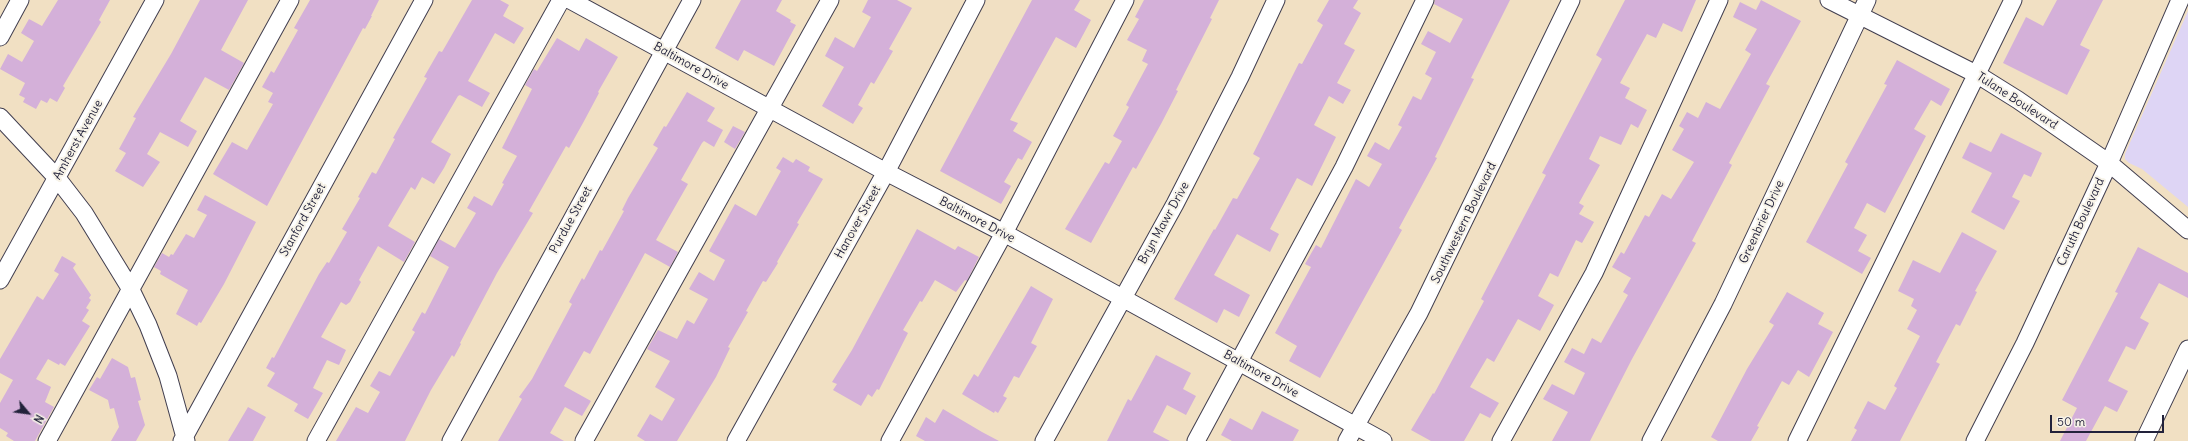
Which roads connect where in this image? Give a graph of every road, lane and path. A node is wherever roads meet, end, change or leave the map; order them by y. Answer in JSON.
{"nodes":[{"id":1,"x":20,"y":0,"type":"edge"},
{"id":2,"x":155,"y":0,"type":"edge"},
{"id":3,"x":290,"y":0,"type":"edge"},
{"id":4,"x":424,"y":0,"type":"edge"},
{"id":5,"x":561,"y":0,"type":"edge"},
{"id":6,"x":570,"y":0,"type":"edge"},
{"id":7,"x":692,"y":0,"type":"edge"},
{"id":8,"x":830,"y":0,"type":"edge"},
{"id":9,"x":976,"y":0,"type":"edge"},
{"id":10,"x":1124,"y":0,"type":"edge"},
{"id":11,"x":1276,"y":0,"type":"edge"},
{"id":12,"x":1425,"y":0,"type":"edge"},
{"id":13,"x":1571,"y":0,"type":"edge"},
{"id":14,"x":1719,"y":0,"type":"edge"},
{"id":15,"x":1829,"y":0,"type":"edge"},
{"id":16,"x":1867,"y":0,"type":"edge"},
{"id":17,"x":2013,"y":0,"type":"edge"},
{"id":18,"x":2180,"y":0,"type":"edge"},
{"id":19,"x":1860,"y":15,"type":"junction"},
{"id":20,"x":0,"y":37,"type":"edge"},
{"id":21,"x":664,"y":51,"type":"junction"},
{"id":22,"x":1978,"y":75,"type":"junction"},
{"id":23,"x":769,"y":108,"type":"junction"},
{"id":24,"x":0,"y":117,"type":"edge"},
{"id":25,"x":2109,"y":163,"type":"junction"},
{"id":26,"x":886,"y":172,"type":"junction"},
{"id":27,"x":57,"y":178,"type":"junction"},
{"id":28,"x":2188,"y":230,"type":"edge"},
{"id":29,"x":1004,"y":234,"type":"junction"},
{"id":30,"x":0,"y":280,"type":"edge"},
{"id":31,"x":130,"y":288,"type":"junction"},
{"id":32,"x":1122,"y":298,"type":"junction"},
{"id":33,"x":2188,"y":349,"type":"edge"},
{"id":34,"x":1240,"y":362,"type":"junction"},
{"id":35,"x":1352,"y":434,"type":"edge"},
{"id":36,"x":184,"y":439,"type":"edge"},
{"id":37,"x":47,"y":441,"type":"edge"},
{"id":38,"x":316,"y":441,"type":"edge"},
{"id":39,"x":451,"y":441,"type":"edge"},
{"id":40,"x":584,"y":441,"type":"edge"},
{"id":41,"x":736,"y":441,"type":"edge"},
{"id":42,"x":890,"y":441,"type":"edge"},
{"id":43,"x":1044,"y":441,"type":"edge"},
{"id":44,"x":1196,"y":441,"type":"edge"},
{"id":45,"x":1383,"y":441,"type":"edge"},
{"id":46,"x":1501,"y":441,"type":"edge"},
{"id":47,"x":1651,"y":441,"type":"edge"},
{"id":48,"x":1797,"y":441,"type":"edge"},
{"id":49,"x":1975,"y":441,"type":"edge"},
{"id":50,"x":2144,"y":441,"type":"edge"}],
"edges":[{"from":1,"to":20,"type":"street"},
{"from":2,"to":27,"type":"street","name":"Amherst Avenue"},
{"from":3,"to":31,"type":"street"},
{"from":4,"to":36,"type":"street","name":"Stanford Street"},
{"from":5,"to":38,"type":"street"},
{"from":6,"to":21,"type":"street","name":"Baltimore Drive"},
{"from":7,"to":21,"type":"street","name":"Purdue Street"},
{"from":8,"to":23,"type":"street"},
{"from":9,"to":26,"type":"street","name":"Hanover Street"},
{"from":10,"to":29,"type":"street"},
{"from":11,"to":32,"type":"street","name":"Bryn Mawr Drive"},
{"from":12,"to":34,"type":"street"},
{"from":13,"to":35,"type":"street","name":"Southwestern Boulevard"},
{"from":14,"to":46,"type":"street"},
{"from":15,"to":19,"type":"street","name":"Tulane Boulevard"},
{"from":16,"to":19,"type":"street","name":"Greenbrier Drive"},
{"from":17,"to":22,"type":"street"},
{"from":18,"to":25,"type":"street","name":"Caruth Boulevard"},
{"from":19,"to":22,"type":"street","name":"Tulane Boulevard"},
{"from":19,"to":47,"type":"street","name":"Greenbrier Drive"},
{"from":21,"to":23,"type":"street","name":"Baltimore Drive"},
{"from":21,"to":39,"type":"street","name":"Purdue Street"},
{"from":22,"to":25,"type":"street","name":"Tulane Boulevard"},
{"from":22,"to":48,"type":"street"},
{"from":23,"to":26,"type":"street","name":"Baltimore Drive"},
{"from":23,"to":40,"type":"street"},
{"from":24,"to":27,"type":"street"},
{"from":25,"to":28,"type":"street","name":"Tulane Boulevard"},
{"from":25,"to":49,"type":"street","name":"Caruth Boulevard"},
{"from":26,"to":29,"type":"street","name":"Baltimore Drive"},
{"from":26,"to":41,"type":"street","name":"Hanover Street"},
{"from":27,"to":30,"type":"street","name":"Amherst Avenue"},
{"from":27,"to":31,"type":"street"},
{"from":29,"to":32,"type":"street","name":"Baltimore Drive"},
{"from":29,"to":42,"type":"street"},
{"from":31,"to":36,"type":"street"},
{"from":31,"to":37,"type":"street"},
{"from":32,"to":34,"type":"street","name":"Baltimore Drive"},
{"from":32,"to":43,"type":"street","name":"Bryn Mawr Drive"},
{"from":33,"to":50,"type":"street"},
{"from":34,"to":35,"type":"street","name":"Baltimore Drive"},
{"from":34,"to":44,"type":"street"},
{"from":35,"to":45,"type":"street","name":"Baltimore Drive"}]}
